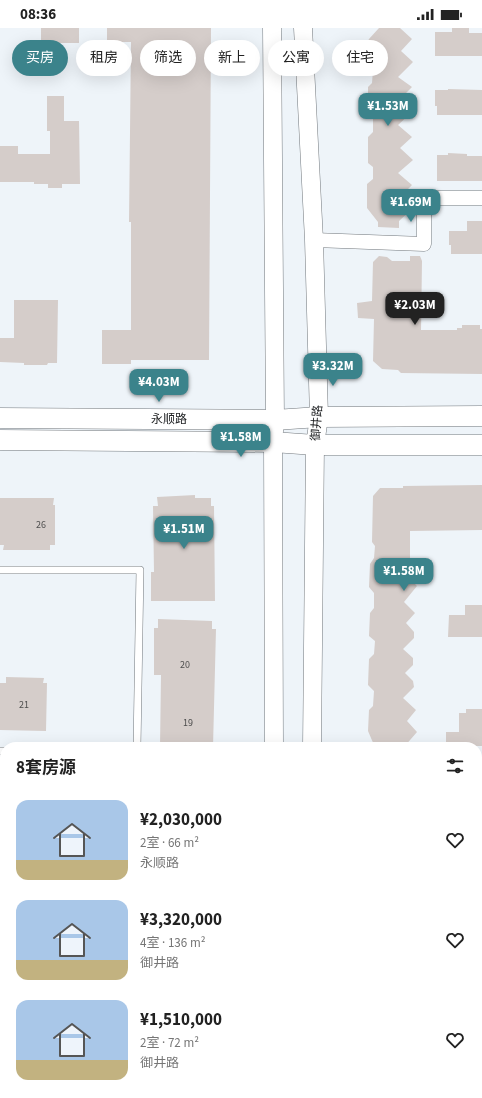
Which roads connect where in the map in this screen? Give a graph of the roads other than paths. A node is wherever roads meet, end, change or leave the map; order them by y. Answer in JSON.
{"nodes":[{"id":1,"x":272,"y":28,"type":"edge"},
{"id":2,"x":302,"y":28,"type":"edge"},
{"id":3,"x":482,"y":198,"type":"edge"},
{"id":4,"x":314,"y":240,"type":"junction"},
{"id":5,"x":482,"y":416,"type":"edge"},
{"id":6,"x":319,"y":417,"type":"junction"},
{"id":7,"x":0,"y":418,"type":"edge"},
{"id":8,"x":275,"y":420,"type":"junction"},
{"id":9,"x":0,"y":440,"type":"edge"},
{"id":10,"x":273,"y":442,"type":"junction"},
{"id":11,"x":315,"y":445,"type":"junction"},
{"id":12,"x":482,"y":445,"type":"edge"},
{"id":13,"x":0,"y":570,"type":"edge"},
{"id":14,"x":137,"y":742,"type":"edge"},
{"id":15,"x":274,"y":742,"type":"edge"},
{"id":16,"x":312,"y":742,"type":"edge"}],
"edges":[{"from":1,"to":8,"type":"street"},
{"from":2,"to":4,"type":"street","name":"御井路"},
{"from":3,"to":4,"type":"street"},
{"from":4,"to":6,"type":"street","name":"御井路"},
{"from":5,"to":6,"type":"main road","name":"永顺路"},
{"from":6,"to":8,"type":"main road","name":"永顺路"},
{"from":6,"to":11,"type":"street","name":"御井路"},
{"from":7,"to":8,"type":"main road","name":"永顺路"},
{"from":8,"to":10,"type":"street"},
{"from":9,"to":10,"type":"main road","name":"永顺路"},
{"from":10,"to":11,"type":"main road","name":"永顺路"},
{"from":10,"to":15,"type":"street"},
{"from":11,"to":12,"type":"main road","name":"永顺路"},
{"from":11,"to":16,"type":"street","name":"御井路"},
{"from":13,"to":14,"type":"lane"}]}
